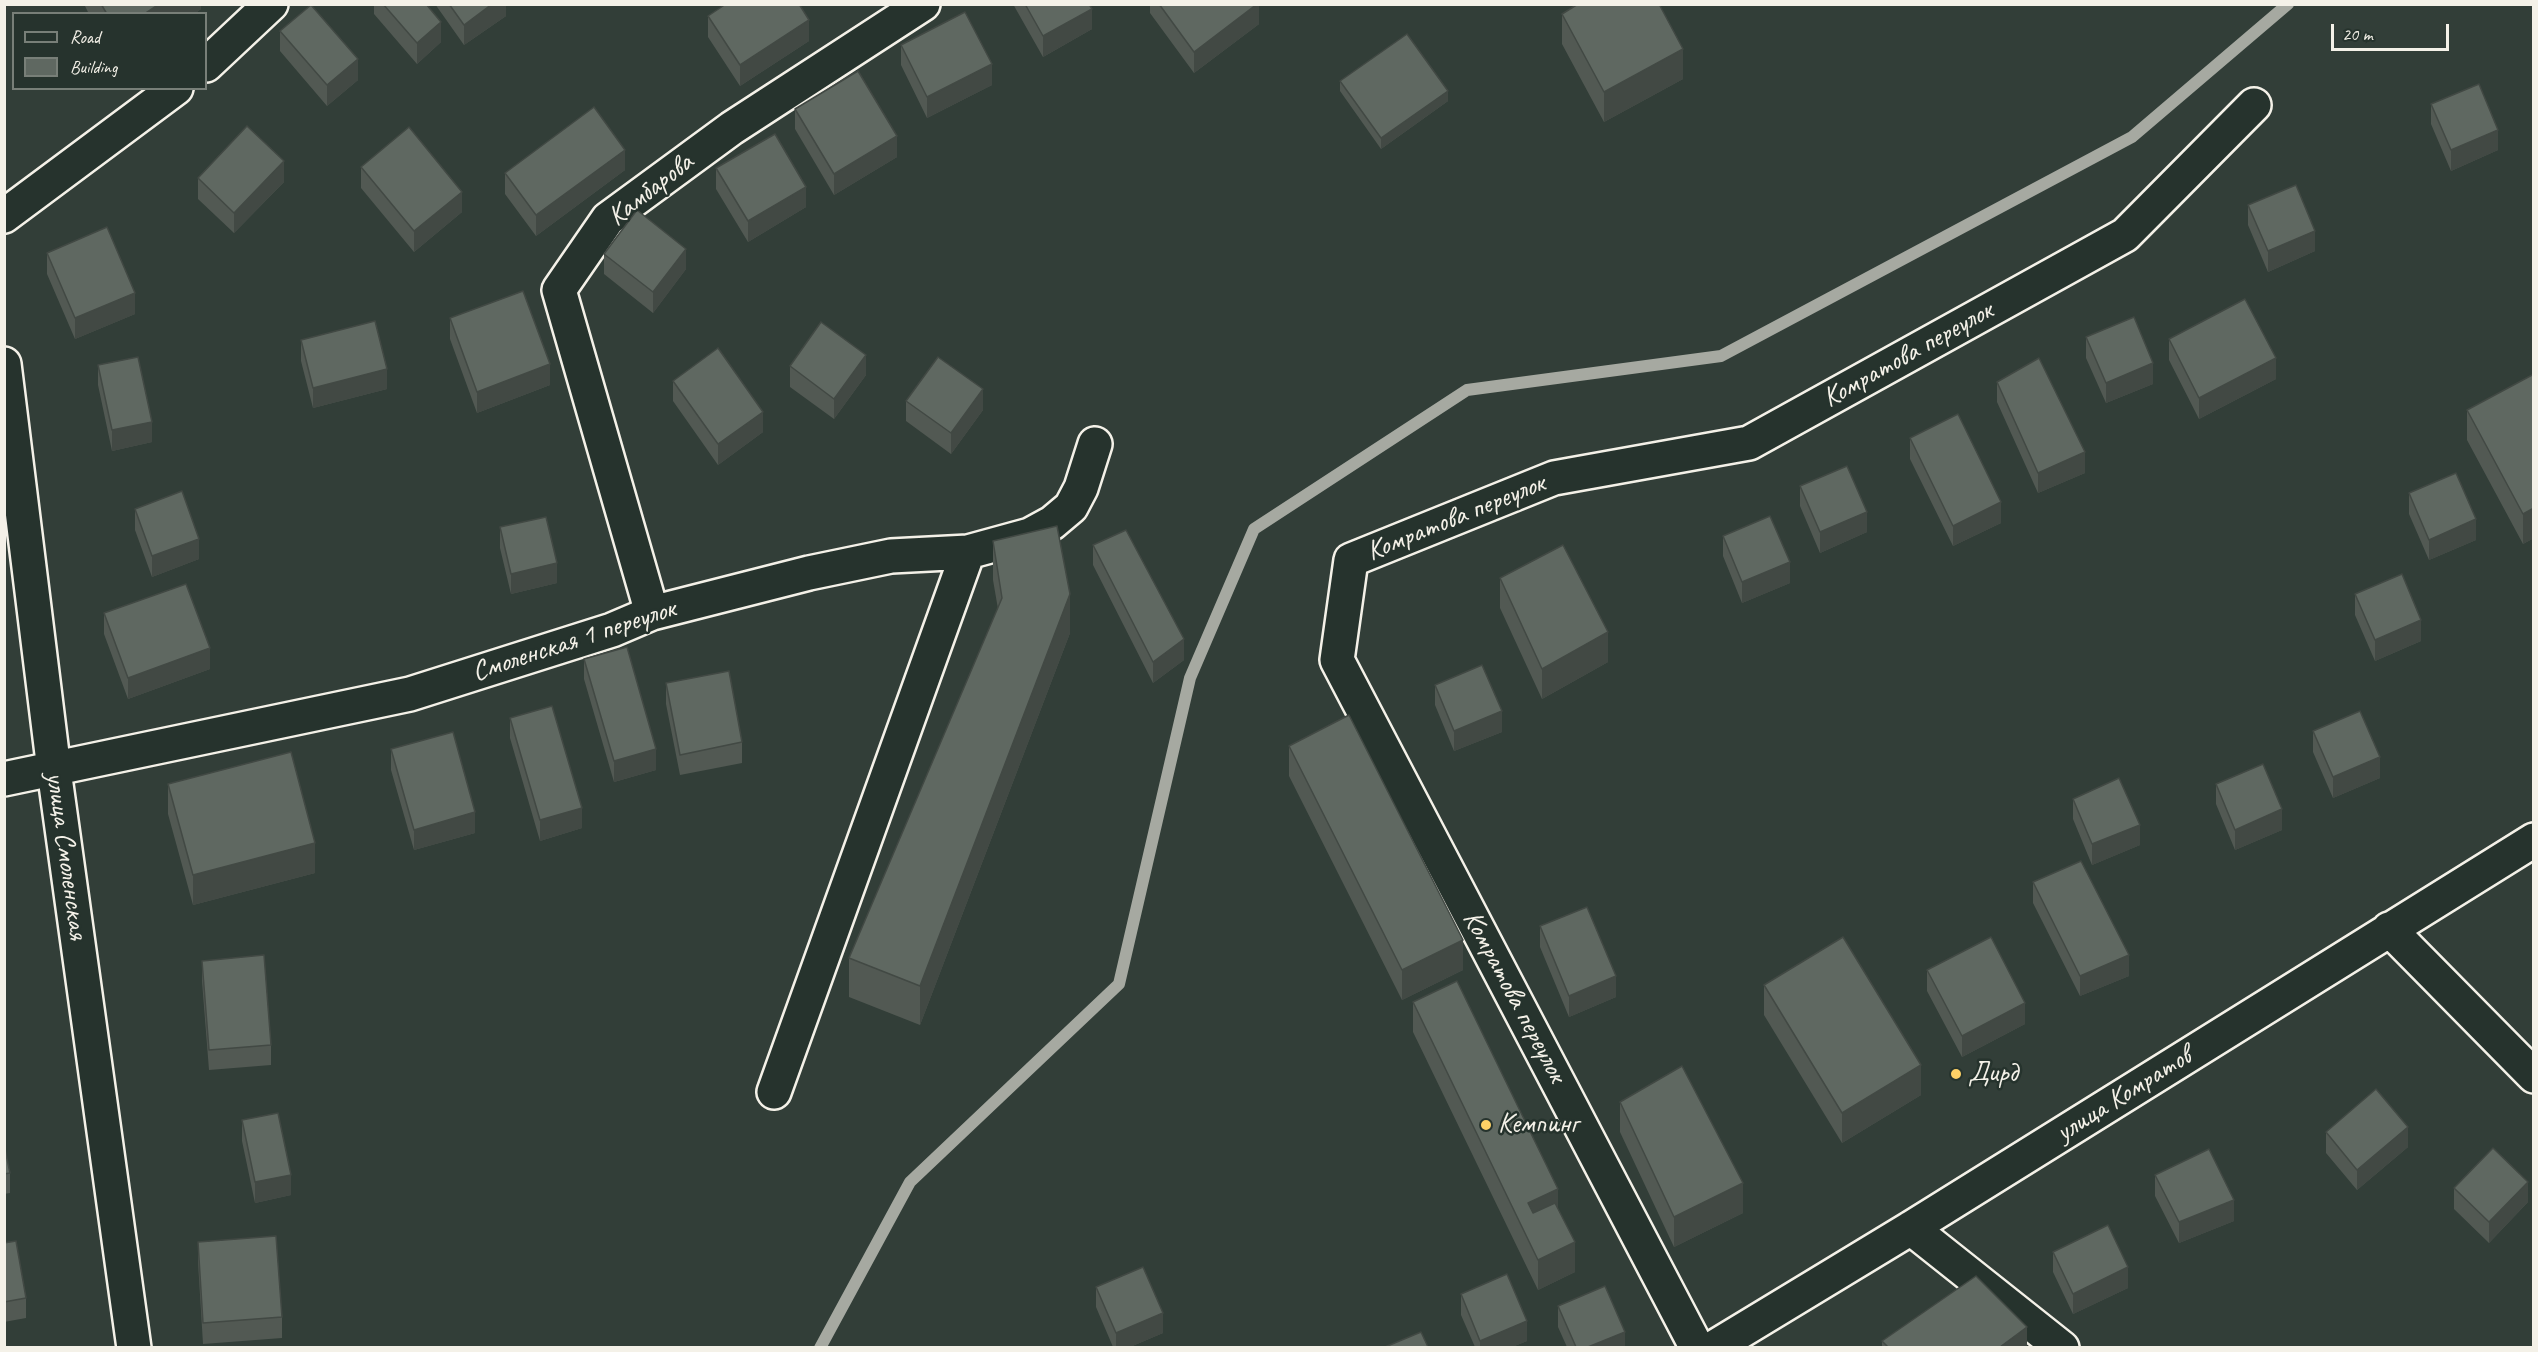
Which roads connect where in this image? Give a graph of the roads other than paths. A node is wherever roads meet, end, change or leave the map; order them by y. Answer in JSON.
{"nodes":[{"id":1,"x":271,"y":4,"type":"edge"},
{"id":2,"x":922,"y":4,"type":"edge"},
{"id":3,"x":207,"y":64,"type":"edge"},
{"id":4,"x":173,"y":90,"type":"edge"},
{"id":5,"x":2254,"y":105,"type":"dead end"},
{"id":6,"x":4,"y":216,"type":"edge"},
{"id":7,"x":4,"y":364,"type":"edge"},
{"id":8,"x":1095,"y":444,"type":"dead end"},
{"id":9,"x":968,"y":552,"type":"junction"},
{"id":10,"x":652,"y":613,"type":"junction"},
{"id":11,"x":54,"y":770,"type":"junction"},
{"id":12,"x":4,"y":779,"type":"edge"},
{"id":13,"x":2534,"y":840,"type":"edge"},
{"id":14,"x":2388,"y":929,"type":"junction"},
{"id":15,"x":2534,"y":1076,"type":"edge"},
{"id":16,"x":774,"y":1092,"type":"dead end"},
{"id":17,"x":1911,"y":1228,"type":"junction"},
{"id":18,"x":134,"y":1347,"type":"edge"},
{"id":19,"x":1697,"y":1347,"type":"edge"},
{"id":20,"x":1713,"y":1347,"type":"edge"},
{"id":21,"x":2062,"y":1347,"type":"edge"}],
"edges":[{"from":1,"to":3,"type":"street"},
{"from":2,"to":10,"type":"street","name":"Камбарова"},
{"from":4,"to":6,"type":"street"},
{"from":5,"to":19,"type":"street","name":"Комратова переулок"},
{"from":7,"to":11,"type":"street","name":"улица Смоленская"},
{"from":8,"to":9,"type":"street","name":"Смоленская 1 переулок"},
{"from":9,"to":10,"type":"street","name":"Смоленская 1 переулок"},
{"from":9,"to":16,"type":"street"},
{"from":10,"to":11,"type":"street","name":"Смоленская 1 переулок"},
{"from":11,"to":12,"type":"street","name":"Смоленская 1 переулок"},
{"from":11,"to":18,"type":"street","name":"улица Смоленская"},
{"from":13,"to":14,"type":"street","name":"улица Комратов"},
{"from":14,"to":15,"type":"street"},
{"from":14,"to":17,"type":"street","name":"улица Комратов"},
{"from":17,"to":20,"type":"street","name":"улица Комратов"},
{"from":17,"to":21,"type":"street"}]}
